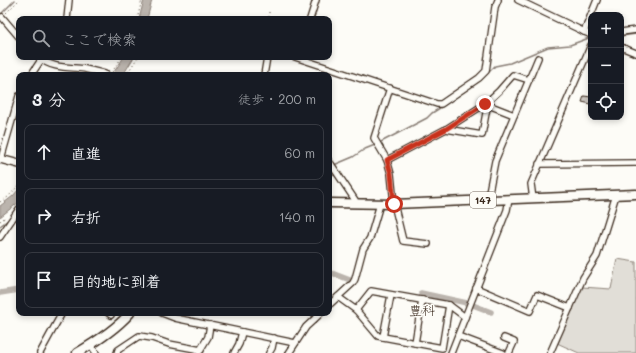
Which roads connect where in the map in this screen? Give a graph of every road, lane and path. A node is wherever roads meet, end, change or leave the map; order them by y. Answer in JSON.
{"nodes":[{"id":1,"x":19,"y":0,"type":"edge"},
{"id":2,"x":69,"y":0,"type":"edge"},
{"id":3,"x":142,"y":0,"type":"edge"},
{"id":4,"x":316,"y":0,"type":"edge"},
{"id":5,"x":498,"y":0,"type":"edge"},
{"id":6,"x":518,"y":0,"type":"edge"},
{"id":7,"x":597,"y":0,"type":"edge"},
{"id":8,"x":269,"y":12,"type":"dead end"},
{"id":9,"x":67,"y":16,"type":"edge"},
{"id":10,"x":138,"y":16,"type":"edge"},
{"id":11,"x":269,"y":16,"type":"edge"},
{"id":12,"x":311,"y":16,"type":"edge"},
{"id":13,"x":2,"y":17,"type":"joint"},
{"id":14,"x":636,"y":30,"type":"edge"},
{"id":15,"x":584,"y":32,"type":"junction"},
{"id":16,"x":624,"y":32,"type":"edge"},
{"id":17,"x":16,"y":33,"type":"edge"},
{"id":18,"x":588,"y":34,"type":"edge"},
{"id":19,"x":590,"y":48,"type":"edge"},
{"id":20,"x":624,"y":48,"type":"edge"},
{"id":21,"x":636,"y":53,"type":"edge"},
{"id":22,"x":538,"y":58,"type":"dead end"},
{"id":23,"x":40,"y":60,"type":"edge"},
{"id":24,"x":44,"y":60,"type":"edge"},
{"id":25,"x":120,"y":60,"type":"edge"},
{"id":26,"x":136,"y":60,"type":"edge"},
{"id":27,"x":266,"y":60,"type":"edge"},
{"id":28,"x":306,"y":60,"type":"edge"},
{"id":29,"x":33,"y":72,"type":"edge"},
{"id":30,"x":100,"y":72,"type":"edge"},
{"id":31,"x":111,"y":72,"type":"edge"},
{"id":32,"x":128,"y":72,"type":"edge"},
{"id":33,"x":264,"y":72,"type":"edge"},
{"id":34,"x":529,"y":80,"type":"junction"},
{"id":35,"x":390,"y":88,"type":"junction"},
{"id":36,"x":488,"y":101,"type":"junction"},
{"id":37,"x":16,"y":105,"type":"edge"},
{"id":38,"x":514,"y":116,"type":"junction"},
{"id":39,"x":446,"y":129,"type":"junction"},
{"id":40,"x":0,"y":159,"type":"edge"},
{"id":41,"x":387,"y":160,"type":"junction"},
{"id":42,"x":16,"y":163,"type":"edge"},
{"id":43,"x":636,"y":163,"type":"edge"},
{"id":44,"x":539,"y":164,"type":"junction"},
{"id":45,"x":332,"y":166,"type":"edge"},
{"id":46,"x":16,"y":188,"type":"edge"},
{"id":47,"x":636,"y":194,"type":"edge"},
{"id":48,"x":616,"y":195,"type":"junction"},
{"id":49,"x":509,"y":199,"type":"junction"},
{"id":50,"x":533,"y":199,"type":"junction"},
{"id":51,"x":488,"y":200,"type":"junction"},
{"id":52,"x":0,"y":202,"type":"edge"},
{"id":53,"x":332,"y":203,"type":"edge"},
{"id":54,"x":355,"y":203,"type":"junction"},
{"id":55,"x":380,"y":204,"type":"junction"},
{"id":56,"x":394,"y":204,"type":"junction"},
{"id":57,"x":16,"y":213,"type":"edge"},
{"id":58,"x":0,"y":237,"type":"edge"},
{"id":59,"x":428,"y":244,"type":"dead end"},
{"id":60,"x":476,"y":288,"type":"junction"},
{"id":61,"x":391,"y":295,"type":"junction"},
{"id":62,"x":338,"y":297,"type":"junction"},
{"id":63,"x":422,"y":300,"type":"junction"},
{"id":64,"x":332,"y":302,"type":"edge"},
{"id":65,"x":449,"y":306,"type":"junction"},
{"id":66,"x":570,"y":308,"type":"junction"},
{"id":67,"x":356,"y":310,"type":"junction"},
{"id":68,"x":60,"y":316,"type":"edge"},
{"id":69,"x":127,"y":316,"type":"edge"},
{"id":70,"x":170,"y":316,"type":"edge"},
{"id":71,"x":318,"y":316,"type":"edge"},
{"id":72,"x":465,"y":317,"type":"junction"},
{"id":73,"x":210,"y":325,"type":"junction"},
{"id":74,"x":242,"y":332,"type":"junction"},
{"id":75,"x":458,"y":336,"type":"junction"},
{"id":76,"x":383,"y":337,"type":"junction"},
{"id":77,"x":274,"y":338,"type":"junction"},
{"id":78,"x":504,"y":338,"type":"dead end"},
{"id":79,"x":295,"y":343,"type":"junction"},
{"id":80,"x":415,"y":343,"type":"junction"},
{"id":81,"x":90,"y":345,"type":"junction"},
{"id":82,"x":200,"y":351,"type":"edge"},
{"id":83,"x":40,"y":353,"type":"edge"},
{"id":84,"x":77,"y":353,"type":"edge"},
{"id":85,"x":96,"y":353,"type":"edge"},
{"id":86,"x":117,"y":353,"type":"edge"},
{"id":87,"x":234,"y":353,"type":"edge"},
{"id":88,"x":269,"y":353,"type":"edge"},
{"id":89,"x":289,"y":353,"type":"edge"},
{"id":90,"x":451,"y":353,"type":"edge"},
{"id":91,"x":502,"y":353,"type":"edge"},
{"id":92,"x":509,"y":353,"type":"edge"},
{"id":93,"x":550,"y":353,"type":"edge"}],
"edges":[{"from":1,"to":13,"type":"path"},
{"from":2,"to":9,"type":"street"},
{"from":3,"to":10,"type":"path"},
{"from":4,"to":12,"type":"street"},
{"from":5,"to":35,"type":"street"},
{"from":6,"to":15,"type":"street"},
{"from":7,"to":15,"type":"street"},
{"from":8,"to":11,"type":"path"},
{"from":13,"to":17,"type":"street"},
{"from":14,"to":16,"type":"street"},
{"from":15,"to":18,"type":"street"},
{"from":19,"to":44,"type":"street"},
{"from":20,"to":21,"type":"street"},
{"from":22,"to":34,"type":"street"},
{"from":23,"to":29,"type":"street"},
{"from":24,"to":30,"type":"street"},
{"from":25,"to":31,"type":"path"},
{"from":26,"to":32,"type":"path"},
{"from":27,"to":33,"type":"street"},
{"from":28,"to":35,"type":"street"},
{"from":34,"to":36,"type":"street"},
{"from":34,"to":38,"type":"street"},
{"from":35,"to":41,"type":"street"},
{"from":36,"to":38,"type":"street"},
{"from":36,"to":39,"type":"street"},
{"from":36,"to":39,"type":"street"},
{"from":37,"to":40,"type":"street"},
{"from":38,"to":51,"type":"street"},
{"from":39,"to":41,"type":"street"},
{"from":40,"to":42,"type":"main road"},
{"from":41,"to":56,"type":"street"},
{"from":43,"to":44,"type":"street"},
{"from":44,"to":50,"type":"street"},
{"from":45,"to":54,"type":"street"},
{"from":46,"to":52,"type":"path"},
{"from":47,"to":48,"type":"highway","number":"147"},
{"from":48,"to":50,"type":"highway","number":"147"},
{"from":48,"to":66,"type":"street"},
{"from":49,"to":50,"type":"highway","number":"147"},
{"from":49,"to":51,"type":"highway","number":"147"},
{"from":49,"to":60,"type":"street"},
{"from":51,"to":56,"type":"highway","number":"147"},
{"from":53,"to":54,"type":"highway","number":"147"},
{"from":54,"to":55,"type":"highway","number":"147"},
{"from":55,"to":56,"type":"highway","number":"147"},
{"from":55,"to":62,"type":"street"},
{"from":56,"to":59,"type":"street"},
{"from":57,"to":58,"type":"street"},
{"from":60,"to":66,"type":"street"},
{"from":60,"to":72,"type":"street"},
{"from":61,"to":63,"type":"street"},
{"from":61,"to":67,"type":"street"},
{"from":61,"to":76,"type":"street"},
{"from":62,"to":64,"type":"street"},
{"from":62,"to":67,"type":"street"},
{"from":63,"to":65,"type":"street"},
{"from":63,"to":80,"type":"street"},
{"from":65,"to":72,"type":"street"},
{"from":65,"to":80,"type":"street"},
{"from":66,"to":93,"type":"street"},
{"from":67,"to":76,"type":"street"},
{"from":68,"to":83,"type":"street"},
{"from":69,"to":81,"type":"highway"},
{"from":70,"to":73,"type":"street"},
{"from":71,"to":79,"type":"street"},
{"from":72,"to":75,"type":"street"},
{"from":73,"to":74,"type":"street"},
{"from":73,"to":82,"type":"street"},
{"from":74,"to":77,"type":"street"},
{"from":74,"to":87,"type":"street"},
{"from":75,"to":90,"type":"street"},
{"from":75,"to":91,"type":"street"},
{"from":76,"to":80,"type":"street"},
{"from":77,"to":79,"type":"street"},
{"from":77,"to":88,"type":"street"},
{"from":78,"to":92,"type":"street"},
{"from":79,"to":89,"type":"street"},
{"from":81,"to":84,"type":"highway"},
{"from":81,"to":85,"type":"street"},
{"from":82,"to":86,"type":"street"}]}
